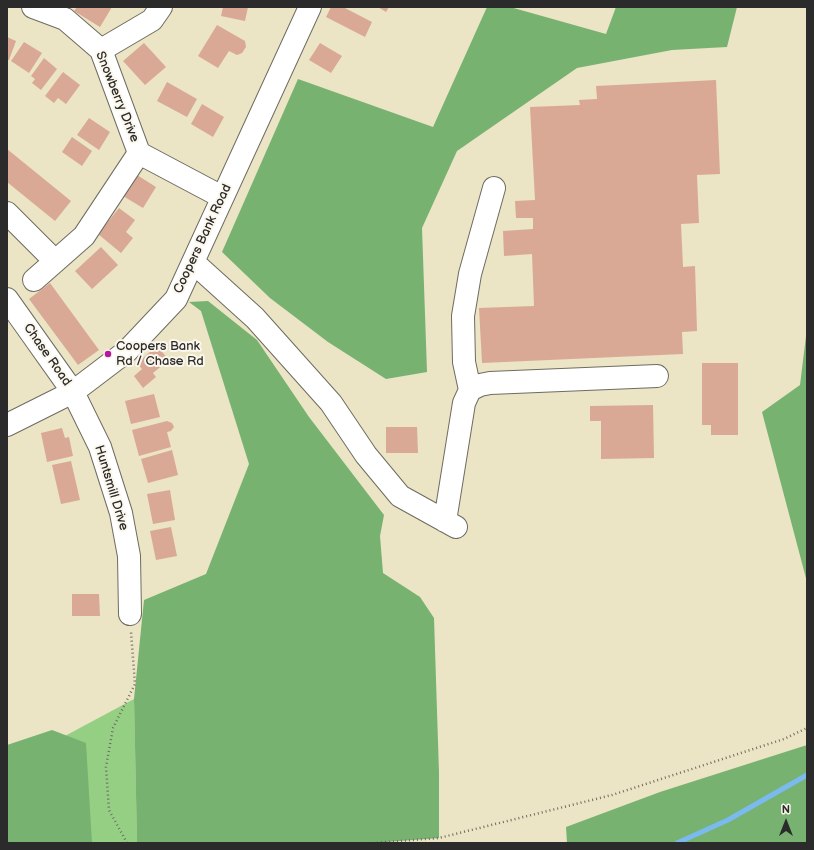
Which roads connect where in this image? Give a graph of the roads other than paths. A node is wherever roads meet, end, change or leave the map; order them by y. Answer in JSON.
{"nodes":[{"id":1,"x":33,"y":7,"type":"edge"},
{"id":2,"x":161,"y":7,"type":"edge"},
{"id":3,"x":310,"y":7,"type":"edge"},
{"id":4,"x":101,"y":50,"type":"junction"},
{"id":5,"x":139,"y":153,"type":"junction"},
{"id":6,"x":494,"y":188,"type":"dead end"},
{"id":7,"x":222,"y":197,"type":"junction"},
{"id":8,"x":7,"y":213,"type":"edge"},
{"id":9,"x":55,"y":261,"type":"junction"},
{"id":10,"x":193,"y":262,"type":"junction"},
{"id":11,"x":34,"y":280,"type":"dead end"},
{"id":12,"x":7,"y":299,"type":"edge"},
{"id":13,"x":658,"y":376,"type":"dead end"},
{"id":14,"x":470,"y":390,"type":"junction"},
{"id":15,"x":73,"y":392,"type":"junction"},
{"id":16,"x":7,"y":425,"type":"edge"},
{"id":17,"x":130,"y":614,"type":"road end"}],
"edges":[{"from":1,"to":4,"type":"street","name":"Snowberry Drive"},
{"from":2,"to":4,"type":"street"},
{"from":3,"to":7,"type":"street","name":"Coopers Bank Road"},
{"from":4,"to":5,"type":"street","name":"Snowberry Drive"},
{"from":5,"to":7,"type":"street","name":"Snowberry Drive"},
{"from":5,"to":9,"type":"street"},
{"from":6,"to":14,"type":"street"},
{"from":7,"to":10,"type":"street","name":"Coopers Bank Road"},
{"from":8,"to":9,"type":"street"},
{"from":9,"to":11,"type":"street"},
{"from":10,"to":14,"type":"street"},
{"from":10,"to":15,"type":"street","name":"Coopers Bank Road"},
{"from":12,"to":15,"type":"street","name":"Chase Road"},
{"from":13,"to":14,"type":"street"},
{"from":15,"to":16,"type":"street","name":"Coopers Bank Road"},
{"from":15,"to":17,"type":"street","name":"Huntsmill Drive"}]}
